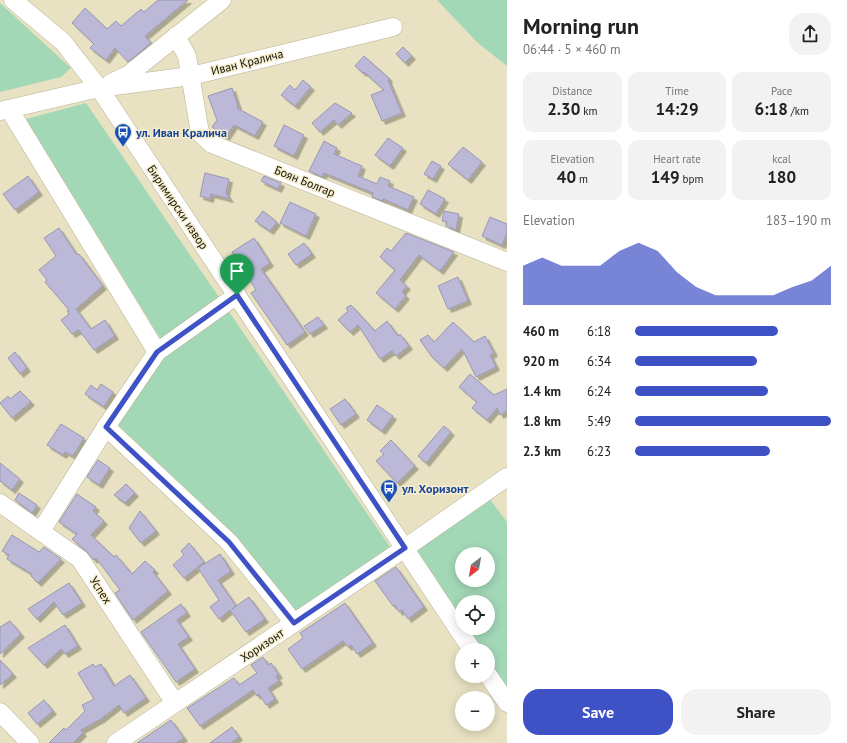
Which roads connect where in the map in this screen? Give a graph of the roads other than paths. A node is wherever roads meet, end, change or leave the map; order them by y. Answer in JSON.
{"nodes":[{"id":1,"x":13,"y":0,"type":"edge"},
{"id":2,"x":222,"y":0,"type":"edge"},
{"id":3,"x":393,"y":27,"type":"dead end"},
{"id":4,"x":176,"y":36,"type":"junction"},
{"id":5,"x":191,"y":76,"type":"junction"},
{"id":6,"x":99,"y":88,"type":"junction"},
{"id":7,"x":5,"y":110,"type":"edge"},
{"id":8,"x":507,"y":262,"type":"edge"},
{"id":9,"x":237,"y":295,"type":"junction"},
{"id":10,"x":157,"y":352,"type":"junction"},
{"id":11,"x":106,"y":427,"type":"junction"},
{"id":12,"x":507,"y":478,"type":"edge"},
{"id":13,"x":0,"y":503,"type":"edge"},
{"id":14,"x":41,"y":531,"type":"junction"},
{"id":15,"x":405,"y":548,"type":"junction"},
{"id":16,"x":294,"y":623,"type":"junction"},
{"id":17,"x":467,"y":643,"type":"edge"},
{"id":18,"x":493,"y":683,"type":"edge"},
{"id":19,"x":175,"y":703,"type":"junction"},
{"id":20,"x":507,"y":704,"type":"edge"},
{"id":21,"x":0,"y":712,"type":"edge"},
{"id":22,"x":30,"y":743,"type":"edge"},
{"id":23,"x":116,"y":743,"type":"edge"}],
"edges":[{"from":1,"to":6,"type":"street","name":"Биримирски извор"},
{"from":2,"to":4,"type":"street","name":"Иван Кралича"},
{"from":3,"to":5,"type":"street","name":"Иван Кралича"},
{"from":4,"to":5,"type":"street","name":"Боян Болгар"},
{"from":4,"to":6,"type":"street","name":"Иван Кралича"},
{"from":5,"to":6,"type":"street","name":"Иван Кралича"},
{"from":5,"to":8,"type":"street","name":"Боян Болгар"},
{"from":6,"to":7,"type":"street","name":"Иван Кралича"},
{"from":6,"to":9,"type":"street","name":"Биримирски извор"},
{"from":7,"to":10,"type":"street"},
{"from":9,"to":10,"type":"street"},
{"from":9,"to":15,"type":"street","name":"Биримирски извор"},
{"from":10,"to":11,"type":"street"},
{"from":11,"to":14,"type":"street"},
{"from":11,"to":16,"type":"street"},
{"from":12,"to":15,"type":"street","name":"Хоризонт"},
{"from":13,"to":14,"type":"street","name":"Успех"},
{"from":14,"to":19,"type":"street","name":"Успех"},
{"from":15,"to":16,"type":"street","name":"Хоризонт"},
{"from":15,"to":17,"type":"street","name":"Биримирски извор"},
{"from":16,"to":19,"type":"street","name":"Хоризонт"},
{"from":18,"to":20,"type":"street"},
{"from":19,"to":23,"type":"street","name":"Хоризонт"},
{"from":21,"to":22,"type":"street"}]}
